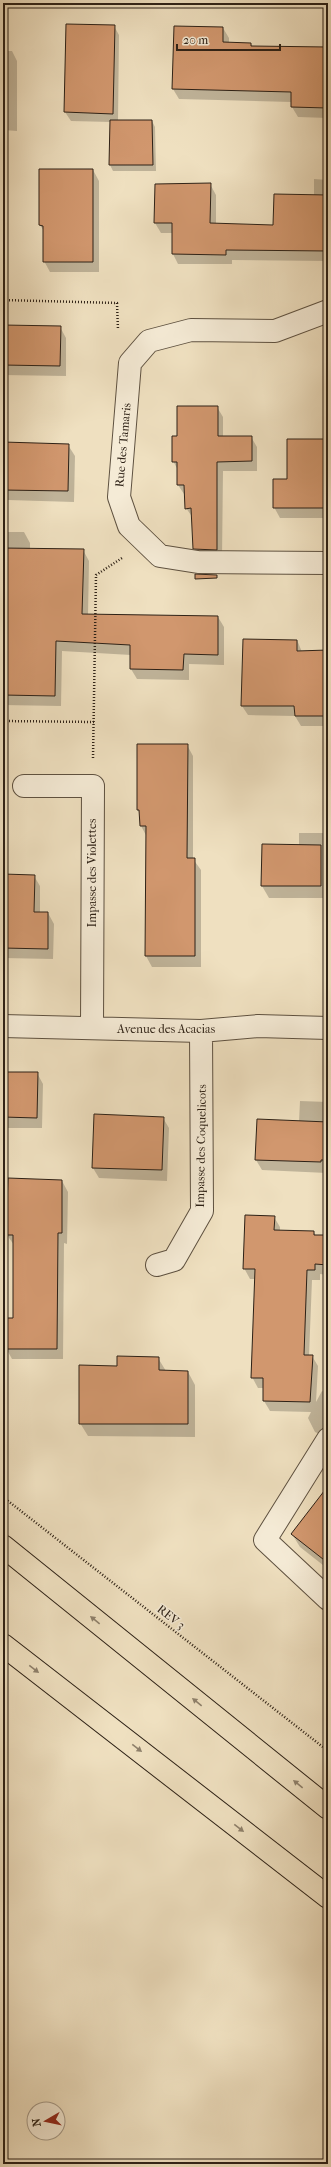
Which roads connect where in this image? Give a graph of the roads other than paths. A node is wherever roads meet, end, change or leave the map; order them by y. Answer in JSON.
{"nodes":[{"id":1,"x":328,"y":311,"type":"edge"},
{"id":2,"x":328,"y":563,"type":"edge"},
{"id":3,"x":24,"y":786,"type":"dead end"},
{"id":4,"x":3,"y":1026,"type":"edge"},
{"id":5,"x":92,"y":1028,"type":"junction"},
{"id":6,"x":328,"y":1028,"type":"edge"},
{"id":7,"x":201,"y":1031,"type":"junction"},
{"id":8,"x":157,"y":1265,"type":"dead end"},
{"id":9,"x":327,"y":1442,"type":"edge"},
{"id":10,"x":3,"y":1546,"type":"edge"},
{"id":11,"x":328,"y":1599,"type":"edge"},
{"id":12,"x":3,"y":1645,"type":"edge"},
{"id":13,"x":328,"y":1808,"type":"edge"},
{"id":14,"x":328,"y":1897,"type":"edge"}],
"edges":[{"from":1,"to":2,"type":"street","name":"Rue des Tamaris"},
{"from":3,"to":5,"type":"street","name":"Impasse des Violettes"},
{"from":4,"to":5,"type":"street","name":"Avenue des Acacias"},
{"from":5,"to":7,"type":"street","name":"Avenue des Acacias"},
{"from":6,"to":7,"type":"street","name":"Avenue des Acacias"},
{"from":7,"to":8,"type":"street","name":"Impasse des Coquelicots"},
{"from":9,"to":11,"type":"street"},
{"from":13,"to":10,"type":"main road","one_way":true},
{"from":12,"to":14,"type":"main road","one_way":true}]}
